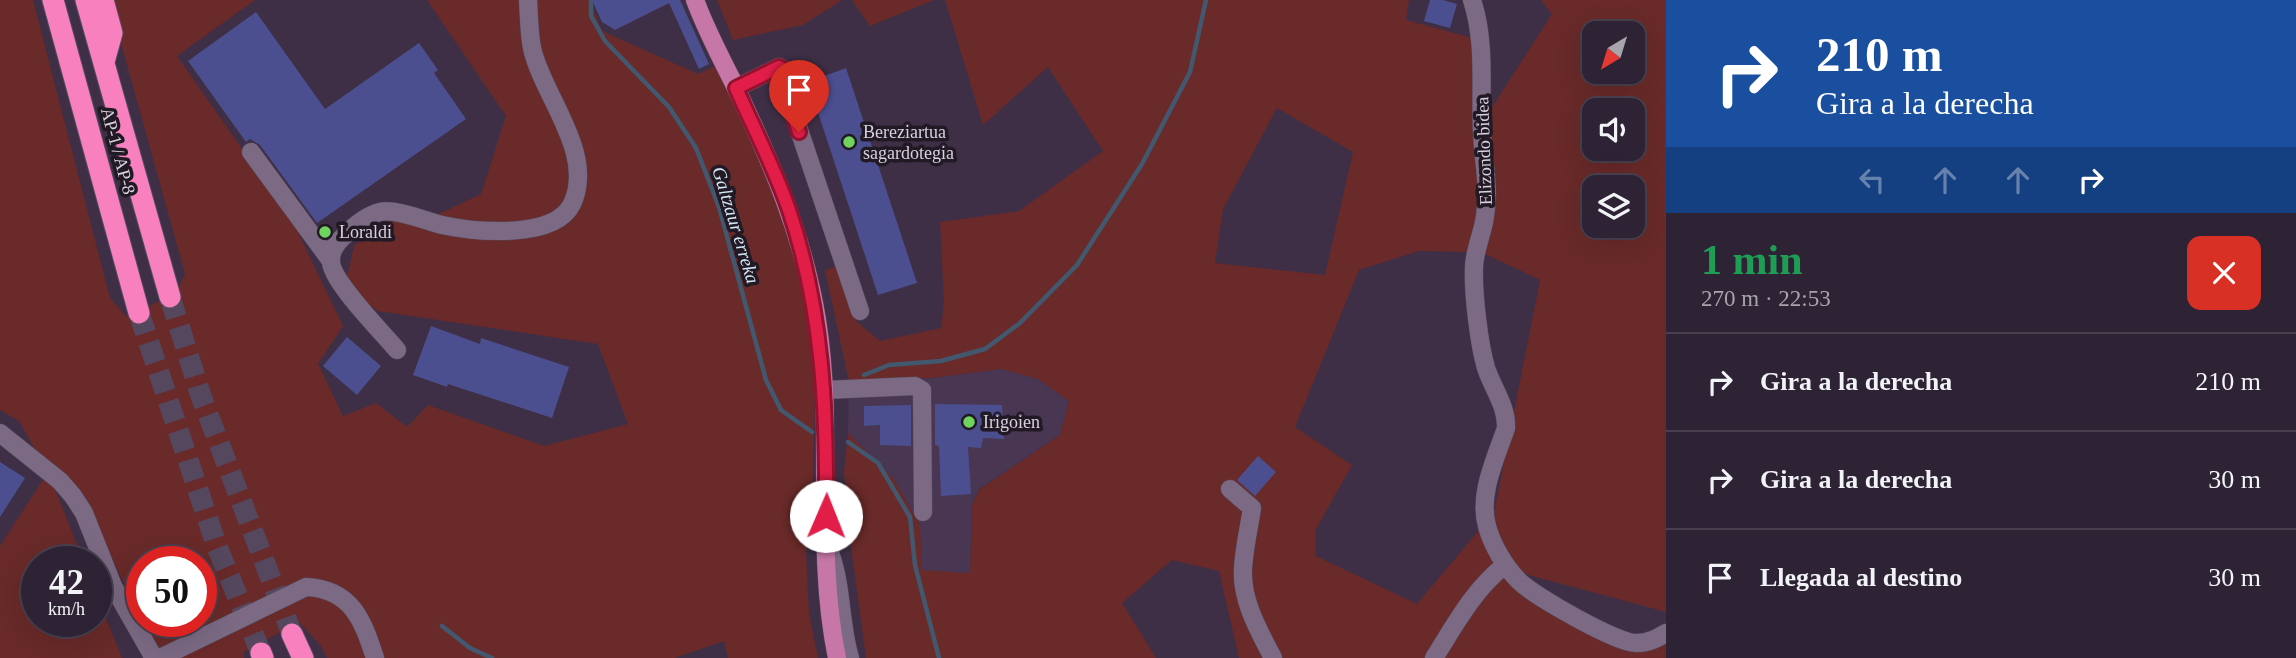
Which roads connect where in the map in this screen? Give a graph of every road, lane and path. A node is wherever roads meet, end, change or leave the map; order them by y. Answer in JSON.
{"nodes":[{"id":1,"x":53,"y":0,"type":"edge"},
{"id":2,"x":86,"y":0,"type":"edge"},
{"id":3,"x":103,"y":0,"type":"edge"},
{"id":4,"x":528,"y":0,"type":"edge"},
{"id":5,"x":695,"y":0,"type":"edge"},
{"id":6,"x":1472,"y":0,"type":"edge"},
{"id":7,"x":104,"y":64,"type":"junction"},
{"id":8,"x":736,"y":88,"type":"junction"},
{"id":9,"x":251,"y":152,"type":"dead end"},
{"id":10,"x":331,"y":261,"type":"junction"},
{"id":11,"x":170,"y":297,"type":"tunnel mouth"},
{"id":12,"x":860,"y":311,"type":"dead end"},
{"id":13,"x":139,"y":313,"type":"tunnel mouth"},
{"id":14,"x":397,"y":350,"type":"dead end"},
{"id":15,"x":825,"y":390,"type":"junction"},
{"id":16,"x":0,"y":433,"type":"edge"},
{"id":17,"x":1230,"y":489,"type":"dead end"},
{"id":18,"x":923,"y":512,"type":"dead end"},
{"id":19,"x":826,"y":543,"type":"junction"},
{"id":20,"x":1505,"y":565,"type":"junction"},
{"id":21,"x":1666,"y":633,"type":"edge"},
{"id":22,"x":292,"y":634,"type":"tunnel mouth"},
{"id":23,"x":833,"y":638,"type":"junction"},
{"id":24,"x":154,"y":658,"type":"edge"},
{"id":25,"x":160,"y":658,"type":"edge"},
{"id":26,"x":303,"y":658,"type":"edge"},
{"id":27,"x":375,"y":658,"type":"edge"},
{"id":28,"x":831,"y":658,"type":"edge"},
{"id":29,"x":837,"y":658,"type":"edge"},
{"id":30,"x":850,"y":658,"type":"edge"},
{"id":31,"x":1272,"y":658,"type":"edge"},
{"id":32,"x":1434,"y":658,"type":"edge"}],
"edges":[{"from":1,"to":13,"type":"highway","name":"AP-1 / AP-8"},
{"from":2,"to":7,"type":"highway","name":"AP-1 / AP-8"},
{"from":3,"to":7,"type":"highway"},
{"from":4,"to":10,"type":"street"},
{"from":5,"to":8,"type":"main road"},
{"from":6,"to":20,"type":"street","name":"Elizondo bidea"},
{"from":7,"to":11,"type":"highway","name":"AP-1 / AP-8"},
{"from":8,"to":12,"type":"street"},
{"from":8,"to":15,"type":"main road"},
{"from":9,"to":10,"type":"street"},
{"from":10,"to":14,"type":"street"},
{"from":15,"to":18,"type":"street"},
{"from":15,"to":19,"type":"main road"},
{"from":16,"to":24,"type":"street"},
{"from":17,"to":31,"type":"street"},
{"from":19,"to":23,"type":"main road"},
{"from":19,"to":30,"type":"street"},
{"from":20,"to":21,"type":"street","name":"Elizondo bidea"},
{"from":20,"to":32,"type":"street"},
{"from":22,"to":26,"type":"highway"},
{"from":23,"to":28,"type":"street"},
{"from":23,"to":29,"type":"main road"},
{"from":25,"to":27,"type":"street"}]}
